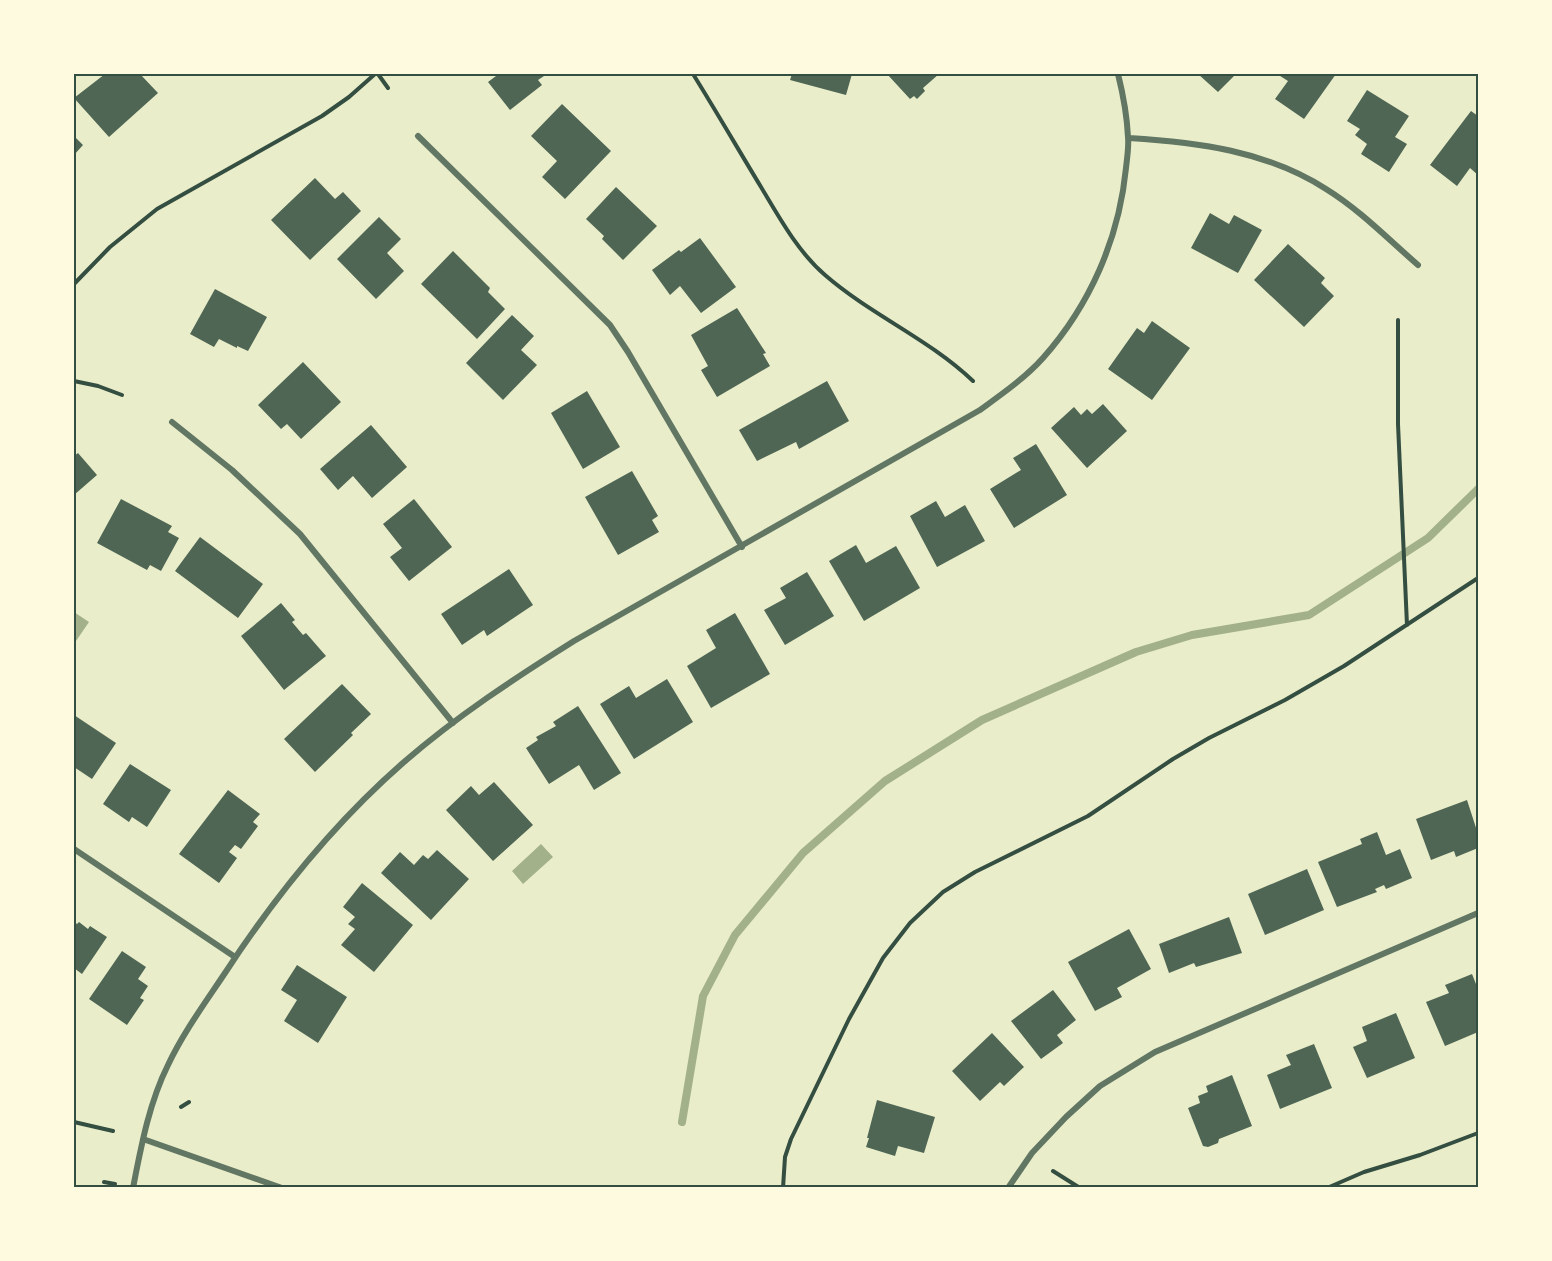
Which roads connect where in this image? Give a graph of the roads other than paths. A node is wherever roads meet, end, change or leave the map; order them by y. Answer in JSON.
{"nodes":[{"id":1,"x":1118,"y":74,"type":"edge"},
{"id":2,"x":418,"y":136,"type":"dead end"},
{"id":3,"x":1129,"y":138,"type":"junction"},
{"id":4,"x":1418,"y":266,"type":"dead end"},
{"id":5,"x":172,"y":422,"type":"dead end"},
{"id":6,"x":742,"y":546,"type":"junction"},
{"id":7,"x":453,"y":723,"type":"junction"},
{"id":8,"x":74,"y":849,"type":"edge"},
{"id":9,"x":1479,"y":914,"type":"edge"},
{"id":10,"x":235,"y":957,"type":"junction"},
{"id":11,"x":143,"y":1138,"type":"junction"},
{"id":12,"x":133,"y":1188,"type":"edge"},
{"id":13,"x":282,"y":1188,"type":"edge"},
{"id":14,"x":1008,"y":1188,"type":"edge"}],
"edges":[{"from":1,"to":3,"type":"street"},
{"from":2,"to":6,"type":"street"},
{"from":3,"to":4,"type":"street"},
{"from":3,"to":6,"type":"street"},
{"from":5,"to":7,"type":"street"},
{"from":6,"to":7,"type":"street"},
{"from":7,"to":10,"type":"street"},
{"from":8,"to":10,"type":"street"},
{"from":9,"to":14,"type":"street"},
{"from":10,"to":11,"type":"street"},
{"from":11,"to":12,"type":"street"},
{"from":11,"to":13,"type":"street"}]}
